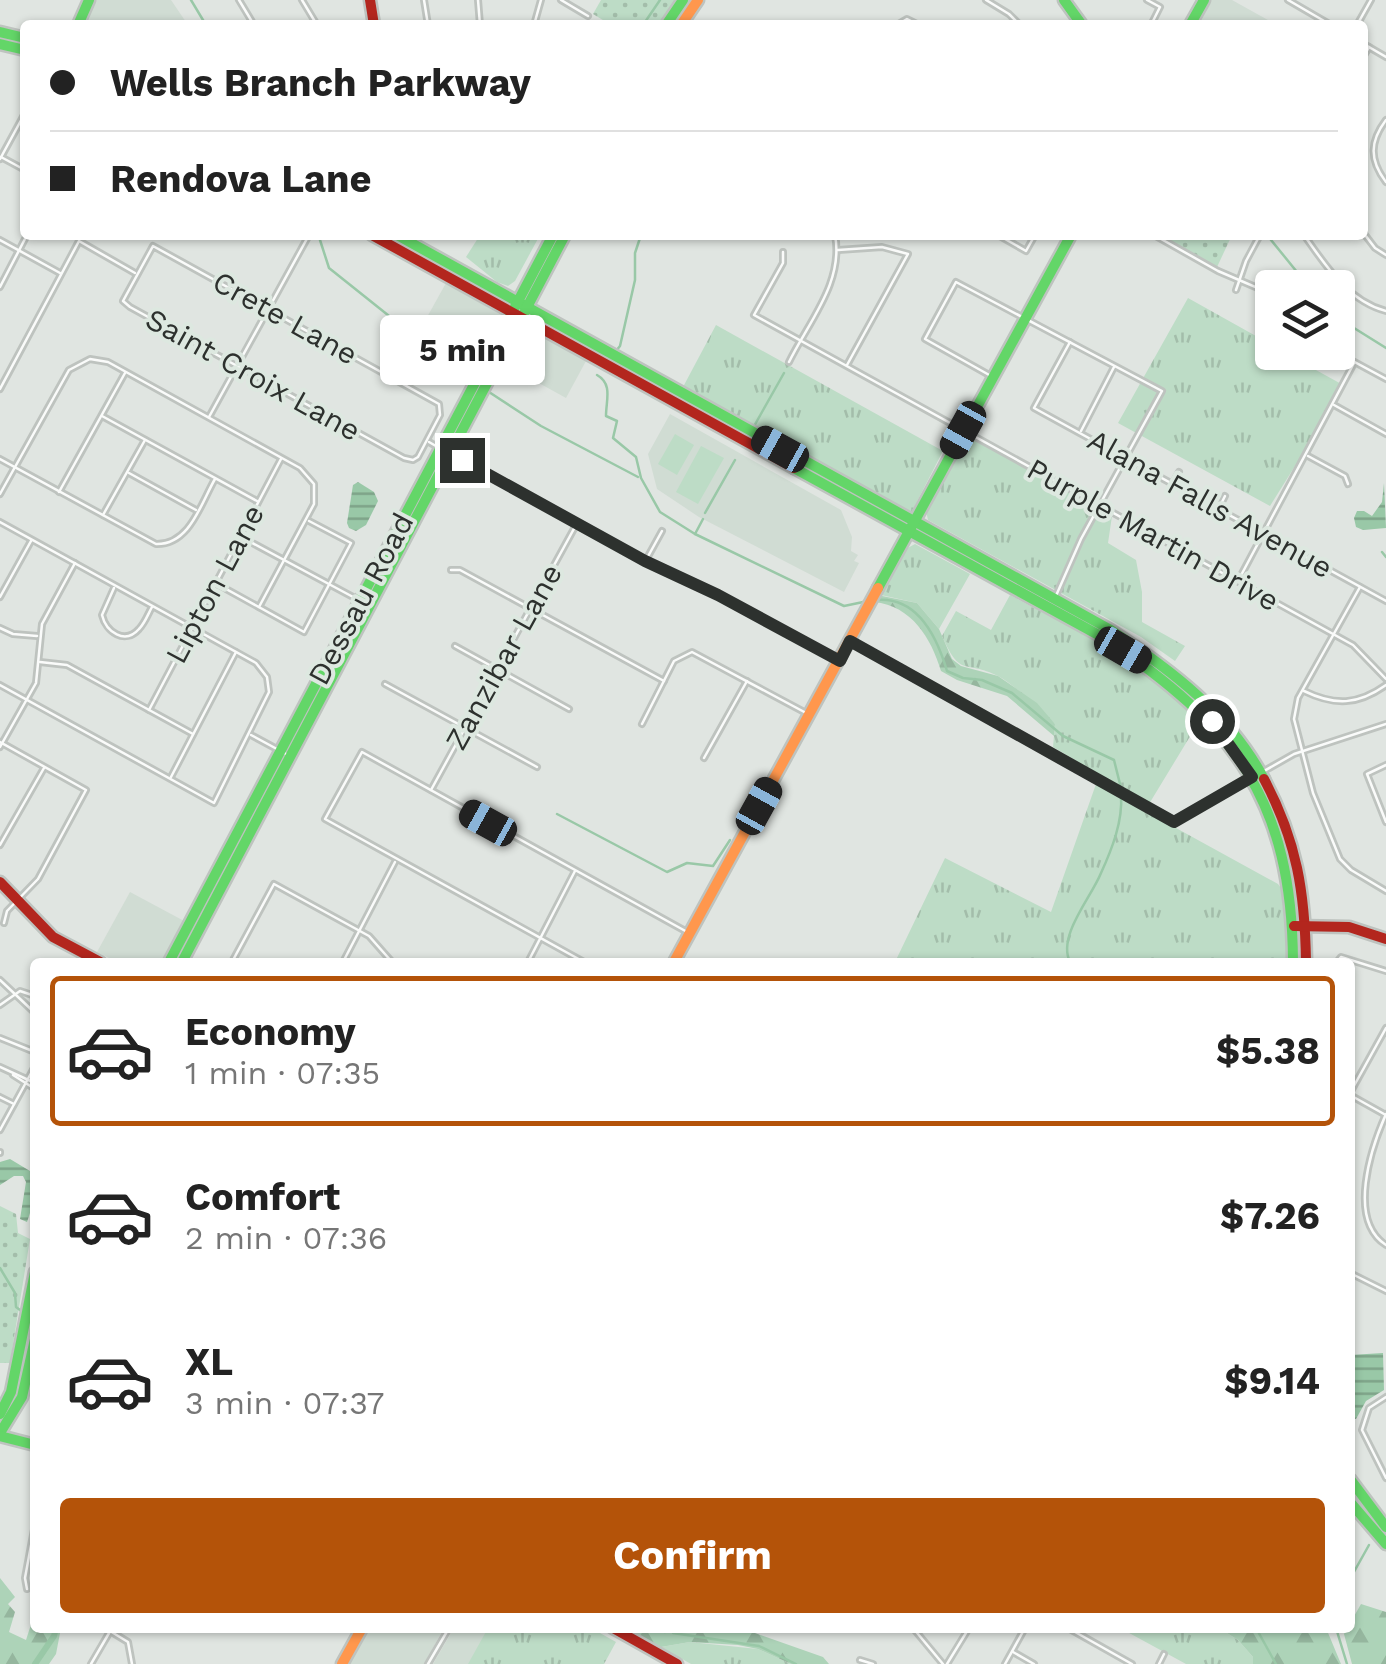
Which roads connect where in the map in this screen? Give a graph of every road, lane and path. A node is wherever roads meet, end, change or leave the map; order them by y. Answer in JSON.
{"nodes":[{"id":1,"x":562,"y":0,"type":"edge"},
{"id":2,"x":1146,"y":0,"type":"edge"},
{"id":3,"x":1288,"y":0,"type":"edge"},
{"id":4,"x":989,"y":1,"type":"edge"},
{"id":5,"x":588,"y":16,"type":"dead end"},
{"id":6,"x":1014,"y":20,"type":"edge"},
{"id":7,"x":1153,"y":20,"type":"edge"},
{"id":8,"x":1323,"y":20,"type":"edge"},
{"id":9,"x":1369,"y":47,"type":"edge"},
{"id":10,"x":1386,"y":57,"type":"edge"},
{"id":11,"x":1386,"y":120,"type":"edge"},
{"id":12,"x":20,"y":122,"type":"edge"},
{"id":13,"x":0,"y":157,"type":"edge"},
{"id":14,"x":1386,"y":182,"type":"edge"},
{"id":15,"x":1368,"y":239,"type":"edge"},
{"id":16,"x":0,"y":240,"type":"edge"},
{"id":17,"x":24,"y":240,"type":"edge"},
{"id":18,"x":305,"y":240,"type":"edge"},
{"id":19,"x":383,"y":240,"type":"edge"},
{"id":20,"x":404,"y":240,"type":"edge"},
{"id":21,"x":551,"y":240,"type":"edge"},
{"id":22,"x":563,"y":240,"type":"edge"},
{"id":23,"x":837,"y":240,"type":"edge"},
{"id":24,"x":1007,"y":240,"type":"edge"},
{"id":25,"x":1032,"y":240,"type":"edge"},
{"id":26,"x":1067,"y":240,"type":"edge"},
{"id":27,"x":1163,"y":240,"type":"edge"},
{"id":28,"x":1258,"y":240,"type":"edge"},
{"id":29,"x":1308,"y":240,"type":"edge"},
{"id":30,"x":18,"y":250,"type":"junction"},
{"id":31,"x":838,"y":250,"type":"junction"},
{"id":32,"x":783,"y":252,"type":"dead end"},
{"id":33,"x":1386,"y":256,"type":"edge"},
{"id":34,"x":137,"y":273,"type":"junction"},
{"id":35,"x":60,"y":274,"type":"junction"},
{"id":36,"x":454,"y":274,"type":"junction"},
{"id":37,"x":1239,"y":278,"type":"junction"},
{"id":38,"x":1255,"y":286,"type":"edge"},
{"id":39,"x":0,"y":287,"type":"edge"},
{"id":40,"x":1236,"y":290,"type":"dead end"},
{"id":41,"x":268,"y":309,"type":"junction"},
{"id":42,"x":519,"y":311,"type":"junction"},
{"id":43,"x":1386,"y":311,"type":"edge"},
{"id":44,"x":1024,"y":320,"type":"junction"},
{"id":45,"x":799,"y":341,"type":"junction"},
{"id":46,"x":1070,"y":342,"type":"junction"},
{"id":47,"x":788,"y":362,"type":"dead end"},
{"id":48,"x":1355,"y":364,"type":"edge"},
{"id":49,"x":237,"y":366,"type":"junction"},
{"id":50,"x":846,"y":366,"type":"junction"},
{"id":51,"x":1115,"y":366,"type":"junction"},
{"id":52,"x":1350,"y":370,"type":"edge"},
{"id":53,"x":126,"y":372,"type":"junction"},
{"id":54,"x":993,"y":376,"type":"junction"},
{"id":55,"x":1386,"y":379,"type":"edge"},
{"id":56,"x":0,"y":388,"type":"edge"},
{"id":57,"x":1333,"y":404,"type":"junction"},
{"id":58,"x":102,"y":416,"type":"junction"},
{"id":59,"x":208,"y":417,"type":"junction"},
{"id":60,"x":963,"y":430,"type":"junction"},
{"id":61,"x":1080,"y":433,"type":"junction"},
{"id":62,"x":1386,"y":434,"type":"edge"},
{"id":63,"x":145,"y":440,"type":"junction"},
{"id":64,"x":427,"y":440,"type":"junction"},
{"id":65,"x":445,"y":451,"type":"junction"},
{"id":66,"x":1307,"y":456,"type":"junction"},
{"id":67,"x":282,"y":458,"type":"junction"},
{"id":68,"x":0,"y":459,"type":"edge"},
{"id":69,"x":1126,"y":459,"type":"junction"},
{"id":70,"x":462,"y":460,"type":"dead end"},
{"id":71,"x":14,"y":467,"type":"junction"},
{"id":72,"x":127,"y":472,"type":"junction"},
{"id":73,"x":1179,"y":472,"type":"dead end"},
{"id":74,"x":215,"y":478,"type":"junction"},
{"id":75,"x":1172,"y":484,"type":"junction"},
{"id":76,"x":1348,"y":484,"type":"dead end"},
{"id":77,"x":59,"y":492,"type":"junction"},
{"id":78,"x":0,"y":494,"type":"edge"},
{"id":79,"x":1225,"y":496,"type":"dead end"},
{"id":80,"x":258,"y":502,"type":"junction"},
{"id":81,"x":1100,"y":504,"type":"junction"},
{"id":82,"x":198,"y":510,"type":"junction"},
{"id":83,"x":1218,"y":510,"type":"junction"},
{"id":84,"x":102,"y":516,"type":"junction"},
{"id":85,"x":306,"y":520,"type":"junction"},
{"id":86,"x":0,"y":522,"type":"edge"},
{"id":87,"x":577,"y":524,"type":"junction"},
{"id":88,"x":911,"y":528,"type":"junction"},
{"id":89,"x":662,"y":531,"type":"dead end"},
{"id":90,"x":1264,"y":534,"type":"junction"},
{"id":91,"x":240,"y":536,"type":"junction"},
{"id":92,"x":31,"y":539,"type":"junction"},
{"id":93,"x":285,"y":560,"type":"junction"},
{"id":94,"x":645,"y":561,"type":"junction"},
{"id":95,"x":76,"y":563,"type":"junction"},
{"id":96,"x":450,"y":570,"type":"dead end"},
{"id":97,"x":1238,"y":581,"type":"junction"},
{"id":98,"x":215,"y":584,"type":"junction"},
{"id":99,"x":329,"y":584,"type":"junction"},
{"id":100,"x":115,"y":585,"type":"junction"},
{"id":101,"x":1360,"y":587,"type":"junction"},
{"id":102,"x":0,"y":596,"type":"edge"},
{"id":103,"x":1054,"y":600,"type":"junction"},
{"id":104,"x":1386,"y":601,"type":"edge"},
{"id":105,"x":365,"y":603,"type":"junction"},
{"id":106,"x":153,"y":606,"type":"junction"},
{"id":107,"x":259,"y":607,"type":"junction"},
{"id":108,"x":530,"y":608,"type":"junction"},
{"id":109,"x":0,"y":628,"type":"edge"},
{"id":110,"x":192,"y":628,"type":"junction"},
{"id":111,"x":1334,"y":634,"type":"junction"},
{"id":112,"x":40,"y":636,"type":"junction"},
{"id":113,"x":850,"y":641,"type":"junction"},
{"id":114,"x":455,"y":646,"type":"dead end"},
{"id":115,"x":236,"y":652,"type":"junction"},
{"id":116,"x":840,"y":661,"type":"junction"},
{"id":117,"x":38,"y":662,"type":"junction"},
{"id":118,"x":497,"y":669,"type":"junction"},
{"id":119,"x":747,"y":680,"type":"junction"},
{"id":120,"x":664,"y":681,"type":"junction"},
{"id":121,"x":1386,"y":682,"type":"edge"},
{"id":122,"x":384,"y":684,"type":"dead end"},
{"id":123,"x":0,"y":686,"type":"edge"},
{"id":124,"x":1303,"y":690,"type":"junction"},
{"id":125,"x":27,"y":700,"type":"junction"},
{"id":126,"x":570,"y":709,"type":"dead end"},
{"id":127,"x":149,"y":710,"type":"junction"},
{"id":128,"x":810,"y":715,"type":"junction"},
{"id":129,"x":642,"y":724,"type":"dead end"},
{"id":130,"x":1386,"y":724,"type":"edge"},
{"id":131,"x":465,"y":728,"type":"junction"},
{"id":132,"x":193,"y":734,"type":"junction"},
{"id":133,"x":250,"y":734,"type":"junction"},
{"id":134,"x":1,"y":744,"type":"edge"},
{"id":135,"x":1302,"y":752,"type":"junction"},
{"id":136,"x":285,"y":754,"type":"junction"},
{"id":137,"x":704,"y":758,"type":"dead end"},
{"id":138,"x":1386,"y":765,"type":"edge"},
{"id":139,"x":45,"y":767,"type":"junction"},
{"id":140,"x":537,"y":768,"type":"dead end"},
{"id":141,"x":1257,"y":775,"type":"junction"},
{"id":142,"x":170,"y":778,"type":"junction"},
{"id":143,"x":430,"y":791,"type":"junction"},
{"id":144,"x":1386,"y":822,"type":"edge"},
{"id":145,"x":0,"y":845,"type":"edge"},
{"id":146,"x":396,"y":860,"type":"junction"},
{"id":147,"x":575,"y":870,"type":"junction"},
{"id":148,"x":0,"y":882,"type":"edge"},
{"id":149,"x":1386,"y":891,"type":"edge"},
{"id":150,"x":17,"y":901,"type":"junction"},
{"id":151,"x":4,"y":923,"type":"dead end"},
{"id":152,"x":1300,"y":926,"type":"junction"},
{"id":153,"x":360,"y":931,"type":"junction"},
{"id":154,"x":690,"y":934,"type":"junction"},
{"id":155,"x":540,"y":938,"type":"junction"},
{"id":156,"x":1386,"y":938,"type":"edge"},
{"id":157,"x":93,"y":958,"type":"edge"},
{"id":158,"x":171,"y":958,"type":"edge"},
{"id":159,"x":184,"y":958,"type":"edge"},
{"id":160,"x":234,"y":958,"type":"edge"},
{"id":161,"x":345,"y":958,"type":"edge"},
{"id":162,"x":389,"y":958,"type":"edge"},
{"id":163,"x":530,"y":958,"type":"edge"},
{"id":164,"x":577,"y":958,"type":"edge"},
{"id":165,"x":676,"y":958,"type":"edge"},
{"id":166,"x":1294,"y":958,"type":"edge"},
{"id":167,"x":1305,"y":958,"type":"edge"},
{"id":168,"x":1355,"y":960,"type":"edge"},
{"id":169,"x":1386,"y":971,"type":"edge"},
{"id":170,"x":0,"y":980,"type":"edge"},
{"id":171,"x":30,"y":993,"type":"edge"},
{"id":172,"x":13,"y":995,"type":"junction"},
{"id":173,"x":0,"y":1004,"type":"edge"},
{"id":174,"x":30,"y":1009,"type":"edge"},
{"id":175,"x":1386,"y":1028,"type":"edge"},
{"id":176,"x":0,"y":1038,"type":"edge"},
{"id":177,"x":30,"y":1050,"type":"edge"},
{"id":178,"x":0,"y":1067,"type":"edge"},
{"id":179,"x":30,"y":1076,"type":"edge"},
{"id":180,"x":27,"y":1082,"type":"junction"},
{"id":181,"x":30,"y":1082,"type":"edge"},
{"id":182,"x":30,"y":1085,"type":"edge"},
{"id":183,"x":1355,"y":1085,"type":"edge"},
{"id":184,"x":0,"y":1097,"type":"edge"},
{"id":185,"x":1355,"y":1097,"type":"edge"},
{"id":186,"x":15,"y":1105,"type":"junction"},
{"id":187,"x":1386,"y":1114,"type":"edge"},
{"id":188,"x":0,"y":1130,"type":"edge"},
{"id":189,"x":1386,"y":1245,"type":"edge"},
{"id":190,"x":1355,"y":1275,"type":"edge"},
{"id":191,"x":1386,"y":1290,"type":"edge"},
{"id":192,"x":29,"y":1338,"type":"edge"},
{"id":193,"x":1386,"y":1397,"type":"edge"},
{"id":194,"x":0,"y":1414,"type":"edge"},
{"id":195,"x":0,"y":1434,"type":"edge"},
{"id":196,"x":30,"y":1444,"type":"edge"},
{"id":197,"x":1386,"y":1478,"type":"edge"},
{"id":198,"x":1355,"y":1486,"type":"edge"},
{"id":199,"x":1355,"y":1508,"type":"edge"},
{"id":200,"x":1386,"y":1527,"type":"edge"},
{"id":201,"x":1386,"y":1544,"type":"edge"},
{"id":202,"x":30,"y":1554,"type":"edge"},
{"id":203,"x":27,"y":1589,"type":"dead end"},
{"id":204,"x":109,"y":1633,"type":"edge"},
{"id":205,"x":116,"y":1633,"type":"edge"},
{"id":206,"x":359,"y":1633,"type":"edge"},
{"id":207,"x":446,"y":1633,"type":"edge"},
{"id":208,"x":622,"y":1633,"type":"edge"},
{"id":209,"x":918,"y":1633,"type":"edge"},
{"id":210,"x":966,"y":1633,"type":"edge"},
{"id":211,"x":1022,"y":1633,"type":"edge"},
{"id":212,"x":1077,"y":1633,"type":"edge"},
{"id":213,"x":1012,"y":1652,"type":"junction"},
{"id":214,"x":1164,"y":1654,"type":"dead end"},
{"id":215,"x":860,"y":1660,"type":"dead end"},
{"id":216,"x":91,"y":1664,"type":"edge"},
{"id":217,"x":132,"y":1664,"type":"edge"},
{"id":218,"x":342,"y":1664,"type":"edge"},
{"id":219,"x":428,"y":1664,"type":"edge"},
{"id":220,"x":677,"y":1664,"type":"edge"},
{"id":221,"x":874,"y":1664,"type":"edge"},
{"id":222,"x":945,"y":1664,"type":"edge"},
{"id":223,"x":1005,"y":1664,"type":"edge"},
{"id":224,"x":1034,"y":1664,"type":"edge"},
{"id":225,"x":1132,"y":1664,"type":"edge"},
{"id":226,"x":1159,"y":1664,"type":"edge"}],
"edges":[{"from":1,"to":5,"type":"street"},
{"from":2,"to":7,"type":"street"},
{"from":3,"to":8,"type":"street"},
{"from":4,"to":6,"type":"street"},
{"from":9,"to":10,"type":"street"},
{"from":11,"to":14,"type":"street"},
{"from":12,"to":13,"type":"street"},
{"from":15,"to":33,"type":"street"},
{"from":16,"to":30,"type":"street"},
{"from":17,"to":30,"type":"street"},
{"from":18,"to":41,"type":"street"},
{"from":19,"to":36,"type":"street"},
{"from":20,"to":36,"type":"street"},
{"from":21,"to":42,"type":"street","name":"Dessau Road"},
{"from":22,"to":42,"type":"street","name":"Dessau Road"},
{"from":23,"to":31,"type":"street"},
{"from":24,"to":25,"type":"street"},
{"from":26,"to":44,"type":"street"},
{"from":27,"to":37,"type":"street"},
{"from":28,"to":37,"type":"street"},
{"from":29,"to":43,"type":"street"},
{"from":30,"to":35,"type":"street"},
{"from":30,"to":39,"type":"street"},
{"from":31,"to":45,"type":"street"},
{"from":31,"to":50,"type":"street"},
{"from":32,"to":45,"type":"street","name":"Purple Martin Drive"},
{"from":34,"to":35,"type":"street"},
{"from":34,"to":41,"type":"street","name":"Crete Lane"},
{"from":34,"to":49,"type":"street","name":"Saint Croix Lane"},
{"from":35,"to":56,"type":"street"},
{"from":36,"to":42,"type":"street"},
{"from":37,"to":38,"type":"street"},
{"from":37,"to":40,"type":"street"},
{"from":41,"to":49,"type":"street"},
{"from":41,"to":64,"type":"street","name":"Crete Lane"},
{"from":42,"to":65,"type":"street","name":"Dessau Road"},
{"from":42,"to":88,"type":"street"},
{"from":44,"to":46,"type":"street"},
{"from":44,"to":54,"type":"street"},
{"from":44,"to":54,"type":"street"},
{"from":45,"to":47,"type":"street"},
{"from":45,"to":50,"type":"street","name":"Purple Martin Drive"},
{"from":46,"to":51,"type":"street"},
{"from":46,"to":61,"type":"street","name":"Alana Falls Avenue"},
{"from":48,"to":55,"type":"street"},
{"from":49,"to":59,"type":"street"},
{"from":49,"to":64,"type":"street","name":"Saint Croix Lane"},
{"from":50,"to":60,"type":"street","name":"Purple Martin Drive"},
{"from":51,"to":61,"type":"street"},
{"from":51,"to":69,"type":"street"},
{"from":52,"to":57,"type":"street"},
{"from":53,"to":58,"type":"street"},
{"from":53,"to":59,"type":"street"},
{"from":53,"to":71,"type":"street"},
{"from":54,"to":60,"type":"street"},
{"from":57,"to":62,"type":"street"},
{"from":57,"to":66,"type":"street"},
{"from":58,"to":63,"type":"street"},
{"from":58,"to":77,"type":"street"},
{"from":59,"to":67,"type":"street"},
{"from":60,"to":81,"type":"street","name":"Purple Martin Drive"},
{"from":60,"to":88,"type":"street"},
{"from":61,"to":69,"type":"street","name":"Alana Falls Avenue"},
{"from":63,"to":72,"type":"street"},
{"from":63,"to":74,"type":"street"},
{"from":64,"to":65,"type":"street"},
{"from":65,"to":105,"type":"street","name":"Dessau Road"},
{"from":66,"to":76,"type":"street"},
{"from":66,"to":90,"type":"street"},
{"from":67,"to":80,"type":"street","name":"Lipton Lane"},
{"from":67,"to":85,"type":"street"},
{"from":68,"to":71,"type":"street"},
{"from":69,"to":75,"type":"street","name":"Alana Falls Avenue"},
{"from":69,"to":81,"type":"street"},
{"from":70,"to":87,"type":"street"},
{"from":71,"to":77,"type":"street"},
{"from":71,"to":78,"type":"street"},
{"from":72,"to":82,"type":"street"},
{"from":72,"to":84,"type":"street"},
{"from":73,"to":75,"type":"street"},
{"from":74,"to":80,"type":"street"},
{"from":74,"to":82,"type":"street"},
{"from":75,"to":83,"type":"street","name":"Alana Falls Avenue"},
{"from":77,"to":84,"type":"street"},
{"from":79,"to":83,"type":"street"},
{"from":80,"to":91,"type":"street","name":"Lipton Lane"},
{"from":81,"to":97,"type":"street","name":"Purple Martin Drive"},
{"from":81,"to":103,"type":"street"},
{"from":82,"to":84,"type":"street"},
{"from":83,"to":90,"type":"street","name":"Alana Falls Avenue"},
{"from":85,"to":93,"type":"street"},
{"from":85,"to":99,"type":"street"},
{"from":86,"to":92,"type":"street"},
{"from":87,"to":94,"type":"street"},
{"from":87,"to":108,"type":"street","name":"Zanzibar Lane"},
{"from":88,"to":103,"type":"street"},
{"from":88,"to":113,"type":"street"},
{"from":88,"to":141,"type":"street"},
{"from":89,"to":94,"type":"street"},
{"from":90,"to":97,"type":"street"},
{"from":90,"to":101,"type":"street","name":"Alana Falls Avenue"},
{"from":91,"to":93,"type":"street"},
{"from":91,"to":98,"type":"street","name":"Lipton Lane"},
{"from":92,"to":95,"type":"street"},
{"from":92,"to":102,"type":"street"},
{"from":93,"to":99,"type":"street"},
{"from":93,"to":107,"type":"street"},
{"from":94,"to":116,"type":"street"},
{"from":95,"to":100,"type":"street"},
{"from":95,"to":112,"type":"street"},
{"from":96,"to":108,"type":"street"},
{"from":97,"to":111,"type":"street","name":"Purple Martin Drive"},
{"from":98,"to":107,"type":"street"},
{"from":98,"to":110,"type":"street","name":"Lipton Lane"},
{"from":99,"to":105,"type":"street"},
{"from":99,"to":107,"type":"street"},
{"from":100,"to":106,"type":"street"},
{"from":100,"to":106,"type":"street"},
{"from":101,"to":104,"type":"street","name":"Alana Falls Avenue"},
{"from":101,"to":111,"type":"street"},
{"from":103,"to":141,"type":"street"},
{"from":105,"to":136,"type":"street","name":"Dessau Road"},
{"from":106,"to":110,"type":"street"},
{"from":108,"to":118,"type":"street","name":"Zanzibar Lane"},
{"from":108,"to":120,"type":"street"},
{"from":109,"to":112,"type":"street"},
{"from":110,"to":115,"type":"street"},
{"from":110,"to":127,"type":"street","name":"Lipton Lane"},
{"from":111,"to":121,"type":"street","name":"Purple Martin Drive"},
{"from":111,"to":124,"type":"street"},
{"from":112,"to":117,"type":"street"},
{"from":113,"to":116,"type":"street"},
{"from":113,"to":141,"type":"street"},
{"from":114,"to":118,"type":"street"},
{"from":115,"to":132,"type":"street"},
{"from":115,"to":133,"type":"street"},
{"from":116,"to":128,"type":"street"},
{"from":117,"to":125,"type":"street"},
{"from":117,"to":127,"type":"street"},
{"from":118,"to":126,"type":"street"},
{"from":118,"to":131,"type":"street","name":"Zanzibar Lane"},
{"from":119,"to":120,"type":"street"},
{"from":119,"to":128,"type":"street"},
{"from":119,"to":137,"type":"street"},
{"from":120,"to":129,"type":"street"},
{"from":121,"to":124,"type":"street"},
{"from":122,"to":131,"type":"street"},
{"from":123,"to":125,"type":"street"},
{"from":124,"to":135,"type":"street"},
{"from":125,"to":134,"type":"street"},
{"from":125,"to":142,"type":"street"},
{"from":127,"to":132,"type":"street"},
{"from":128,"to":154,"type":"street"},
{"from":130,"to":135,"type":"street"},
{"from":131,"to":140,"type":"street"},
{"from":131,"to":143,"type":"street","name":"Zanzibar Lane"},
{"from":132,"to":142,"type":"street"},
{"from":133,"to":136,"type":"street"},
{"from":133,"to":142,"type":"street"},
{"from":134,"to":139,"type":"street"},
{"from":135,"to":141,"type":"street"},
{"from":135,"to":149,"type":"street"},
{"from":136,"to":158,"type":"street","name":"Dessau Road"},
{"from":136,"to":159,"type":"street","name":"Dessau Road"},
{"from":138,"to":144,"type":"street"},
{"from":139,"to":145,"type":"street"},
{"from":139,"to":150,"type":"street"},
{"from":141,"to":152,"type":"street"},
{"from":143,"to":146,"type":"street"},
{"from":143,"to":147,"type":"street"},
{"from":146,"to":153,"type":"street"},
{"from":146,"to":155,"type":"street"},
{"from":147,"to":154,"type":"street"},
{"from":147,"to":155,"type":"street"},
{"from":148,"to":150,"type":"street"},
{"from":150,"to":151,"type":"street"},
{"from":150,"to":157,"type":"street"},
{"from":152,"to":156,"type":"street"},
{"from":152,"to":166,"type":"street"},
{"from":152,"to":167,"type":"street"},
{"from":153,"to":160,"type":"street"},
{"from":153,"to":161,"type":"street"},
{"from":153,"to":162,"type":"street"},
{"from":154,"to":165,"type":"street"},
{"from":155,"to":163,"type":"street"},
{"from":155,"to":164,"type":"street"},
{"from":168,"to":169,"type":"street"},
{"from":170,"to":172,"type":"street"},
{"from":171,"to":172,"type":"street"},
{"from":172,"to":173,"type":"street"},
{"from":172,"to":174,"type":"street"},
{"from":175,"to":183,"type":"street"},
{"from":176,"to":177,"type":"street"},
{"from":178,"to":180,"type":"street"},
{"from":179,"to":180,"type":"street"},
{"from":180,"to":181,"type":"street"},
{"from":180,"to":182,"type":"street"},
{"from":180,"to":186,"type":"street"},
{"from":184,"to":186,"type":"street"},
{"from":185,"to":187,"type":"street"},
{"from":186,"to":188,"type":"street"},
{"from":187,"to":189,"type":"street"},
{"from":190,"to":191,"type":"street"},
{"from":192,"to":194,"type":"street"},
{"from":192,"to":195,"type":"street"},
{"from":193,"to":197,"type":"street"},
{"from":195,"to":196,"type":"street"},
{"from":198,"to":200,"type":"street"},
{"from":199,"to":201,"type":"street"},
{"from":202,"to":203,"type":"street"},
{"from":204,"to":216,"type":"street"},
{"from":205,"to":217,"type":"street"},
{"from":206,"to":218,"type":"street"},
{"from":207,"to":219,"type":"street"},
{"from":208,"to":220,"type":"street"},
{"from":209,"to":222,"type":"street"},
{"from":210,"to":222,"type":"street"},
{"from":211,"to":213,"type":"street"},
{"from":212,"to":225,"type":"street"},
{"from":213,"to":223,"type":"street"},
{"from":213,"to":224,"type":"street"},
{"from":214,"to":226,"type":"street"},
{"from":215,"to":221,"type":"street"}]}
